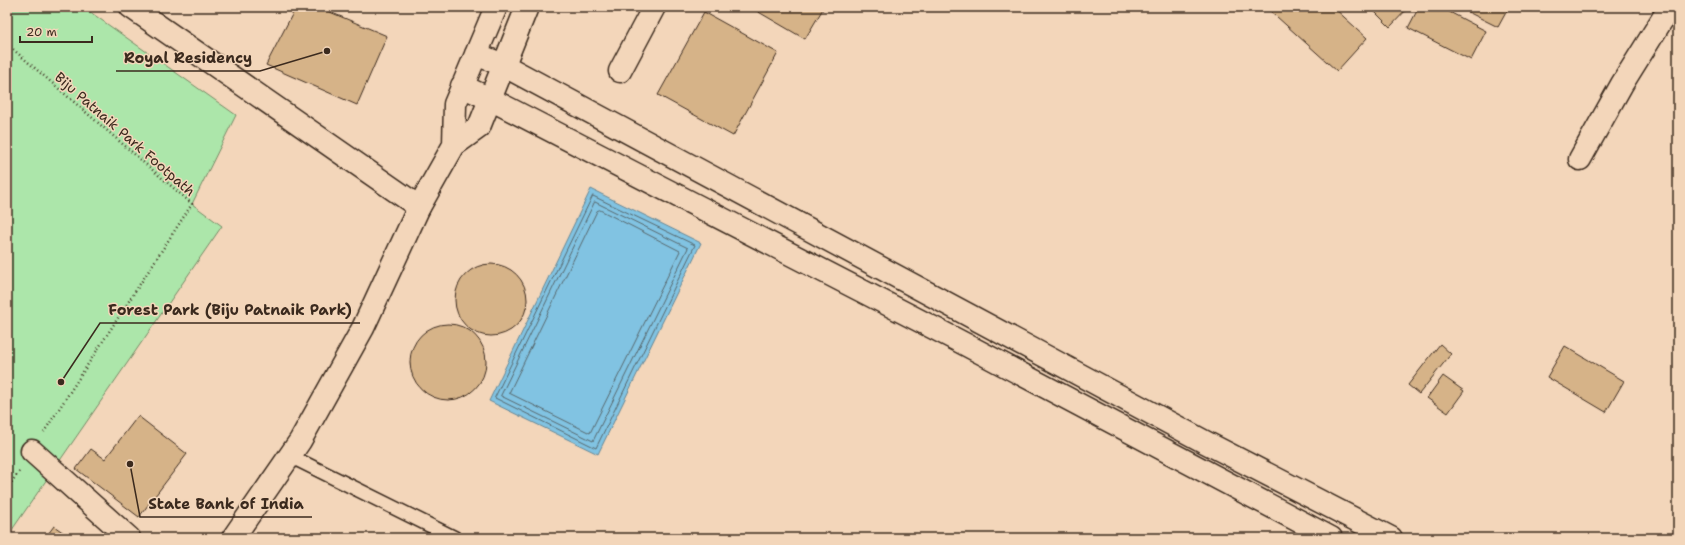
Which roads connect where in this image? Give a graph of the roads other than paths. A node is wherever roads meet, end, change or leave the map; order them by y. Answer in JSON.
{"nodes":[{"id":1,"x":130,"y":7,"type":"edge"},
{"id":2,"x":496,"y":7,"type":"edge"},
{"id":3,"x":527,"y":7,"type":"edge"},
{"id":4,"x":654,"y":7,"type":"edge"},
{"id":5,"x":1670,"y":7,"type":"edge"},
{"id":6,"x":476,"y":54,"type":"junction"},
{"id":7,"x":503,"y":65,"type":"junction"},
{"id":8,"x":620,"y":71,"type":"dead end"},
{"id":9,"x":462,"y":86,"type":"junction"},
{"id":10,"x":490,"y":98,"type":"junction"},
{"id":11,"x":454,"y":145,"type":"junction"},
{"id":12,"x":1580,"y":159,"type":"dead end"},
{"id":13,"x":419,"y":207,"type":"junction"},
{"id":14,"x":32,"y":451,"type":"road end"},
{"id":15,"x":290,"y":456,"type":"junction"},
{"id":16,"x":129,"y":538,"type":"edge"},
{"id":17,"x":233,"y":538,"type":"edge"},
{"id":18,"x":455,"y":538,"type":"edge"},
{"id":19,"x":1331,"y":538,"type":"edge"},
{"id":20,"x":1391,"y":538,"type":"edge"}],
"edges":[{"from":1,"to":13,"type":"street"},
{"from":2,"to":6,"type":"street"},
{"from":3,"to":7,"type":"street"},
{"from":4,"to":8,"type":"street"},
{"from":5,"to":12,"type":"street"},
{"from":6,"to":7,"type":"street"},
{"from":6,"to":9,"type":"street"},
{"from":7,"to":10,"type":"street"},
{"from":7,"to":20,"type":"street"},
{"from":9,"to":10,"type":"street"},
{"from":9,"to":11,"type":"street"},
{"from":10,"to":11,"type":"street"},
{"from":10,"to":19,"type":"street"},
{"from":11,"to":13,"type":"street"},
{"from":13,"to":15,"type":"street"},
{"from":14,"to":16,"type":"street"},
{"from":15,"to":17,"type":"street"},
{"from":15,"to":18,"type":"lane"}]}
